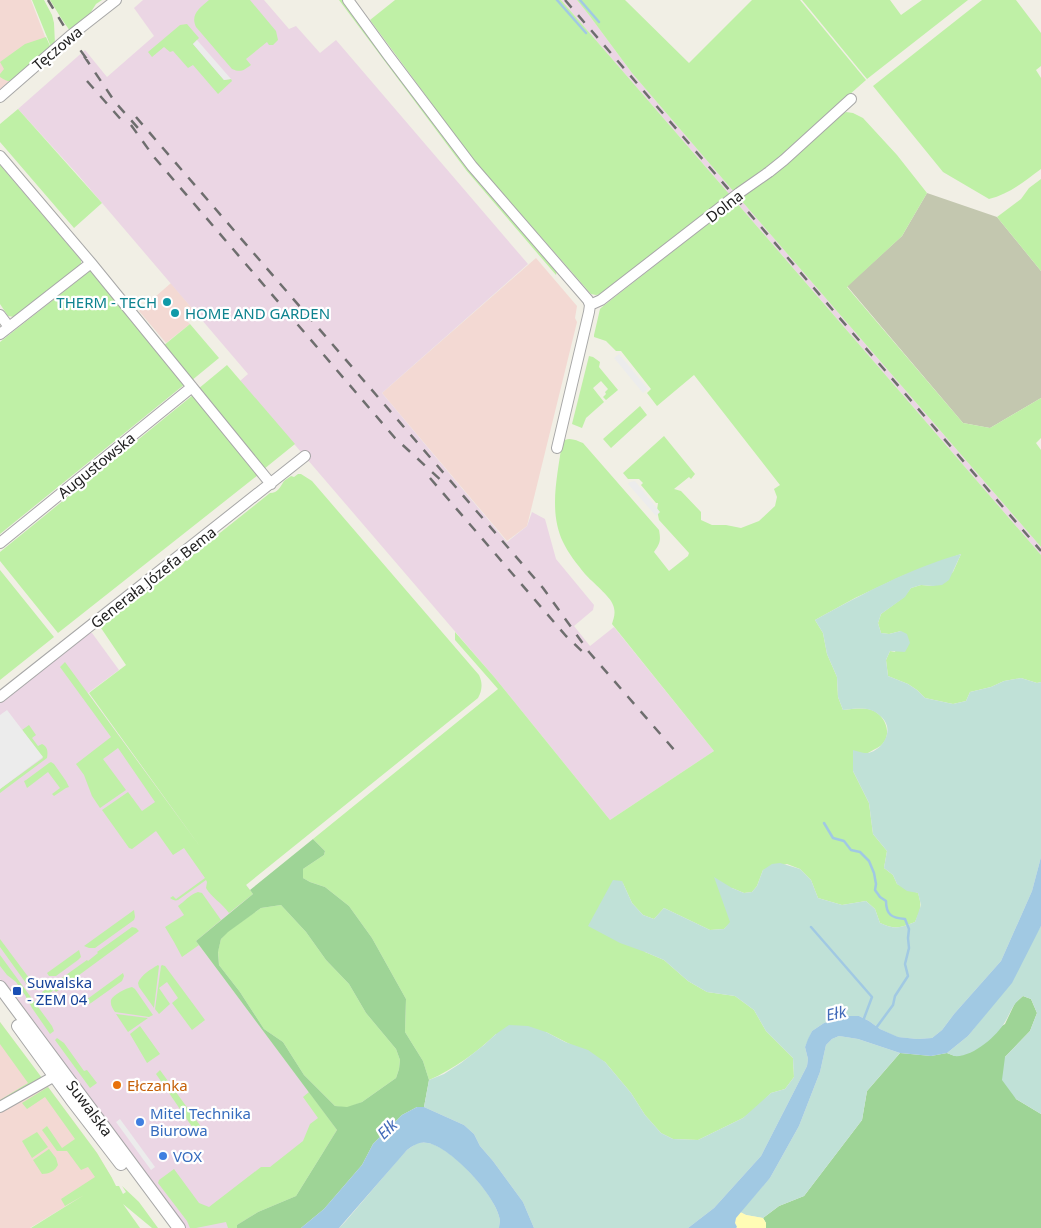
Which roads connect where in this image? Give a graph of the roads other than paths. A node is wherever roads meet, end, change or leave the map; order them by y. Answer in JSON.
{"nodes":[{"id":1,"x":116,"y":0,"type":"edge"},
{"id":2,"x":348,"y":0,"type":"edge"},
{"id":3,"x":0,"y":97,"type":"edge"},
{"id":4,"x":851,"y":99,"type":"dead end"},
{"id":5,"x":0,"y":156,"type":"edge"},
{"id":6,"x":91,"y":263,"type":"junction"},
{"id":7,"x":590,"y":305,"type":"junction"},
{"id":8,"x":0,"y":315,"type":"edge"},
{"id":9,"x":9,"y":327,"type":"junction"},
{"id":10,"x":0,"y":334,"type":"edge"},
{"id":11,"x":192,"y":387,"type":"junction"},
{"id":12,"x":556,"y":448,"type":"dead end"},
{"id":13,"x":305,"y":456,"type":"dead end"},
{"id":14,"x":271,"y":484,"type":"junction"},
{"id":15,"x":0,"y":543,"type":"edge"},
{"id":16,"x":0,"y":697,"type":"edge"},
{"id":17,"x":0,"y":987,"type":"edge"},
{"id":18,"x":0,"y":1001,"type":"edge"},
{"id":19,"x":58,"y":1073,"type":"junction"},
{"id":20,"x":0,"y":1108,"type":"edge"},
{"id":21,"x":168,"y":1228,"type":"edge"},
{"id":22,"x":179,"y":1228,"type":"edge"}],
"edges":[{"from":1,"to":3,"type":"street","name":"Tęczowa"},
{"from":2,"to":7,"type":"street"},
{"from":4,"to":7,"type":"street","name":"Dolna"},
{"from":5,"to":6,"type":"street"},
{"from":6,"to":9,"type":"street"},
{"from":6,"to":11,"type":"street"},
{"from":7,"to":12,"type":"street"},
{"from":8,"to":9,"type":"street"},
{"from":9,"to":10,"type":"street"},
{"from":11,"to":14,"type":"street"},
{"from":11,"to":15,"type":"street","name":"Augustowska"},
{"from":13,"to":14,"type":"street","name":"Generała Józefa Bema"},
{"from":14,"to":16,"type":"street","name":"Generała Józefa Bema"},
{"from":17,"to":19,"type":"street","name":"Suwalska"},
{"from":18,"to":19,"type":"street","name":"Suwalska"},
{"from":19,"to":20,"type":"street"},
{"from":19,"to":21,"type":"street","name":"Suwalska"},
{"from":19,"to":22,"type":"street","name":"Suwalska"}]}
